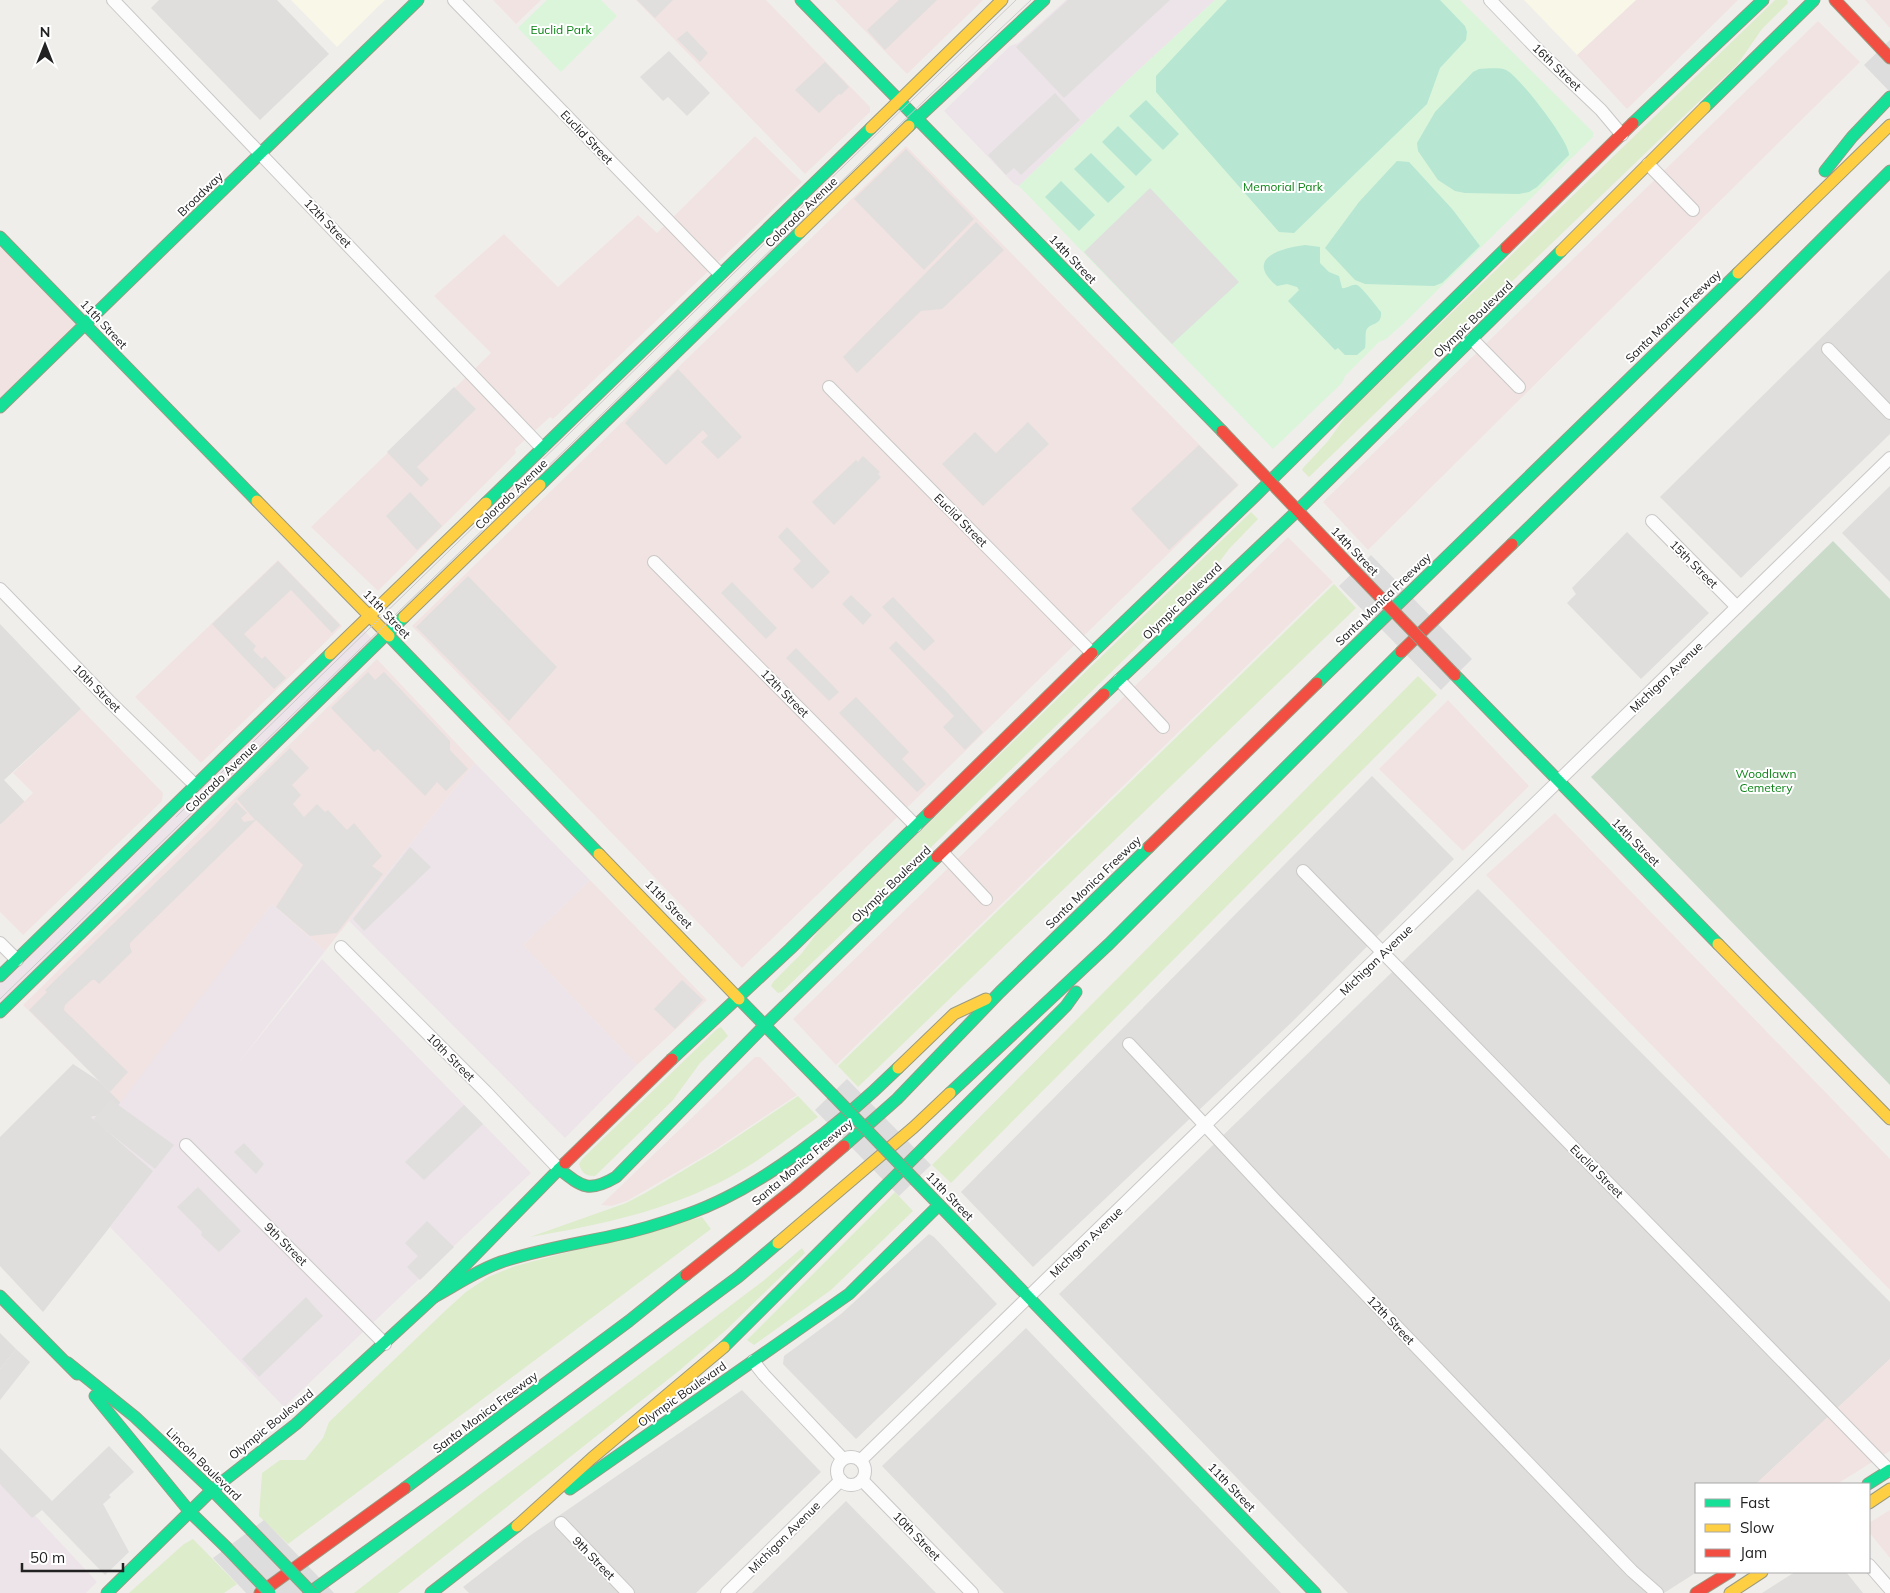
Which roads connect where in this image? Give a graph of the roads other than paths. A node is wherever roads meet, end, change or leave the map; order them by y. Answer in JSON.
{"nodes":[{"id":1,"x":113,"y":0,"type":"edge"},
{"id":2,"x":418,"y":0,"type":"edge"},
{"id":3,"x":454,"y":0,"type":"edge"},
{"id":4,"x":801,"y":0,"type":"edge"},
{"id":5,"x":1002,"y":0,"type":"edge"},
{"id":6,"x":1044,"y":0,"type":"edge"},
{"id":7,"x":1490,"y":0,"type":"edge"},
{"id":8,"x":1763,"y":0,"type":"edge"},
{"id":9,"x":1814,"y":0,"type":"edge"},
{"id":10,"x":1835,"y":0,"type":"edge"},
{"id":11,"x":1890,"y":58,"type":"edge"},
{"id":12,"x":1890,"y":97,"type":"edge"},
{"id":13,"x":899,"y":101,"type":"junction"},
{"id":14,"x":917,"y":119,"type":"junction"},
{"id":15,"x":1890,"y":125,"type":"edge"},
{"id":16,"x":1622,"y":135,"type":"junction"},
{"id":17,"x":261,"y":153,"type":"junction"},
{"id":18,"x":1648,"y":164,"type":"junction"},
{"id":19,"x":1890,"y":171,"type":"edge"},
{"id":20,"x":1693,"y":210,"type":"dead end"},
{"id":21,"x":0,"y":237,"type":"edge"},
{"id":22,"x":1758,"y":252,"type":"junction"},
{"id":23,"x":720,"y":274,"type":"junction"},
{"id":24,"x":1797,"y":282,"type":"dead end"},
{"id":25,"x":1754,"y":307,"type":"junction"},
{"id":26,"x":85,"y":323,"type":"junction"},
{"id":27,"x":1472,"y":339,"type":"junction"},
{"id":28,"x":1828,"y":349,"type":"dead end"},
{"id":29,"x":829,"y":387,"type":"dead end"},
{"id":30,"x":1519,"y":387,"type":"dead end"},
{"id":31,"x":0,"y":407,"type":"edge"},
{"id":32,"x":1890,"y":413,"type":"edge"},
{"id":33,"x":542,"y":448,"type":"junction"},
{"id":34,"x":1890,"y":458,"type":"edge"},
{"id":35,"x":1270,"y":482,"type":"junction"},
{"id":36,"x":1297,"y":511,"type":"junction"},
{"id":37,"x":1652,"y":522,"type":"dead end"},
{"id":38,"x":654,"y":562,"type":"dead end"},
{"id":39,"x":0,"y":589,"type":"edge"},
{"id":40,"x":1737,"y":607,"type":"junction"},
{"id":41,"x":369,"y":615,"type":"junction"},
{"id":42,"x":387,"y":635,"type":"junction"},
{"id":43,"x":1092,"y":653,"type":"junction"},
{"id":44,"x":1120,"y":680,"type":"junction"},
{"id":45,"x":1163,"y":727,"type":"dead end"},
{"id":46,"x":1558,"y":782,"type":"junction"},
{"id":47,"x":196,"y":785,"type":"junction"},
{"id":48,"x":916,"y":826,"type":"junction"},
{"id":49,"x":943,"y":853,"type":"junction"},
{"id":50,"x":1303,"y":871,"type":"dead end"},
{"id":51,"x":986,"y":899,"type":"dead end"},
{"id":52,"x":0,"y":943,"type":"edge"},
{"id":53,"x":1109,"y":944,"type":"junction"},
{"id":54,"x":341,"y":947,"type":"dead end"},
{"id":55,"x":1382,"y":953,"type":"junction"},
{"id":56,"x":17,"y":960,"type":"junction"},
{"id":57,"x":0,"y":976,"type":"edge"},
{"id":58,"x":1000,"y":992,"type":"junction"},
{"id":59,"x":740,"y":997,"type":"junction"},
{"id":60,"x":0,"y":1012,"type":"edge"},
{"id":61,"x":766,"y":1024,"type":"junction"},
{"id":62,"x":1129,"y":1044,"type":"dead end"},
{"id":63,"x":1890,"y":1119,"type":"edge"},
{"id":64,"x":1205,"y":1126,"type":"junction"},
{"id":65,"x":186,"y":1145,"type":"dead end"},
{"id":66,"x":559,"y":1169,"type":"junction"},
{"id":67,"x":939,"y":1205,"type":"junction"},
{"id":68,"x":0,"y":1296,"type":"edge"},
{"id":69,"x":434,"y":1297,"type":"junction"},
{"id":70,"x":1029,"y":1297,"type":"junction"},
{"id":71,"x":384,"y":1344,"type":"junction"},
{"id":72,"x":753,"y":1361,"type":"junction"},
{"id":73,"x":68,"y":1363,"type":"junction"},
{"id":74,"x":843,"y":1459,"type":"junction"},
{"id":75,"x":861,"y":1460,"type":"junction"},
{"id":76,"x":1890,"y":1470,"type":"edge"},
{"id":77,"x":467,"y":1479,"type":"junction"},
{"id":78,"x":841,"y":1480,"type":"junction"},
{"id":79,"x":862,"y":1480,"type":"junction"},
{"id":80,"x":1870,"y":1483,"type":"edge"},
{"id":81,"x":1890,"y":1489,"type":"edge"},
{"id":82,"x":212,"y":1490,"type":"junction"},
{"id":83,"x":1870,"y":1502,"type":"edge"},
{"id":84,"x":190,"y":1512,"type":"junction"},
{"id":85,"x":561,"y":1523,"type":"dead end"},
{"id":86,"x":517,"y":1526,"type":"junction"},
{"id":87,"x":374,"y":1560,"type":"dead end"},
{"id":88,"x":1870,"y":1566,"type":"edge"},
{"id":89,"x":1728,"y":1573,"type":"edge"},
{"id":90,"x":1760,"y":1573,"type":"edge"},
{"id":91,"x":1890,"y":1590,"type":"edge"},
{"id":92,"x":108,"y":1591,"type":"edge"},
{"id":93,"x":260,"y":1593,"type":"edge"},
{"id":94,"x":270,"y":1593,"type":"edge"},
{"id":95,"x":311,"y":1593,"type":"edge"},
{"id":96,"x":431,"y":1593,"type":"edge"},
{"id":97,"x":628,"y":1593,"type":"edge"},
{"id":98,"x":727,"y":1593,"type":"edge"},
{"id":99,"x":972,"y":1593,"type":"edge"},
{"id":100,"x":1316,"y":1593,"type":"edge"},
{"id":101,"x":1656,"y":1593,"type":"edge"},
{"id":102,"x":1696,"y":1593,"type":"edge"},
{"id":103,"x":1730,"y":1593,"type":"edge"}],
"edges":[{"from":1,"to":17,"type":"street","name":"12th Street"},
{"from":2,"to":17,"type":"main road","name":"Broadway"},
{"from":3,"to":23,"type":"street","name":"Euclid Street"},
{"from":4,"to":13,"type":"main road","name":"14th Street"},
{"from":5,"to":13,"type":"main road","name":"Colorado Avenue"},
{"from":6,"to":14,"type":"main road","name":"Colorado Avenue"},
{"from":7,"to":16,"type":"street","name":"16th Street"},
{"from":8,"to":16,"type":"main road","name":"Olympic Boulevard"},
{"from":9,"to":18,"type":"main road","name":"Olympic Boulevard"},
{"from":10,"to":11,"type":"main road"},
{"from":12,"to":22,"type":"main road"},
{"from":13,"to":14,"type":"main road","name":"14th Street"},
{"from":13,"to":23,"type":"main road","name":"Colorado Avenue"},
{"from":14,"to":35,"type":"main road","name":"14th Street"},
{"from":14,"to":42,"type":"main road","name":"Colorado Avenue"},
{"from":15,"to":22,"type":"main road","name":"Santa Monica Freeway"},
{"from":16,"to":35,"type":"main road","name":"Olympic Boulevard"},
{"from":17,"to":26,"type":"main road","name":"Broadway"},
{"from":17,"to":33,"type":"street","name":"12th Street"},
{"from":18,"to":20,"type":"street"},
{"from":18,"to":27,"type":"main road","name":"Olympic Boulevard"},
{"from":19,"to":25,"type":"main road"},
{"from":21,"to":26,"type":"main road","name":"11th Street"},
{"from":22,"to":58,"type":"main road","name":"Santa Monica Freeway"},
{"from":23,"to":33,"type":"main road","name":"Colorado Avenue"},
{"from":24,"to":25,"type":"main road"},
{"from":25,"to":53,"type":"main road"},
{"from":26,"to":31,"type":"main road","name":"Broadway"},
{"from":26,"to":41,"type":"main road","name":"11th Street"},
{"from":27,"to":30,"type":"street"},
{"from":27,"to":36,"type":"main road","name":"Olympic Boulevard"},
{"from":28,"to":32,"type":"street"},
{"from":29,"to":43,"type":"street","name":"Euclid Street"},
{"from":33,"to":41,"type":"main road","name":"Colorado Avenue"},
{"from":34,"to":40,"type":"street","name":"Michigan Avenue"},
{"from":35,"to":36,"type":"main road","name":"14th Street"},
{"from":35,"to":43,"type":"main road","name":"Olympic Boulevard"},
{"from":36,"to":44,"type":"main road","name":"Olympic Boulevard"},
{"from":36,"to":46,"type":"main road","name":"14th Street","bridge":true},
{"from":37,"to":40,"type":"street","name":"15th Street"},
{"from":38,"to":48,"type":"street","name":"12th Street"},
{"from":39,"to":47,"type":"street","name":"10th Street"},
{"from":40,"to":46,"type":"street","name":"Michigan Avenue"},
{"from":41,"to":42,"type":"main road","name":"11th Street"},
{"from":41,"to":47,"type":"main road","name":"Colorado Avenue"},
{"from":42,"to":59,"type":"main road","name":"11th Street"},
{"from":42,"to":60,"type":"main road","name":"Colorado Avenue"},
{"from":43,"to":48,"type":"main road","name":"Olympic Boulevard"},
{"from":44,"to":45,"type":"street"},
{"from":44,"to":49,"type":"main road","name":"Olympic Boulevard"},
{"from":46,"to":55,"type":"street","name":"Michigan Avenue"},
{"from":46,"to":63,"type":"main road","name":"14th Street"},
{"from":47,"to":56,"type":"main road","name":"Colorado Avenue"},
{"from":48,"to":59,"type":"main road","name":"Olympic Boulevard"},
{"from":49,"to":51,"type":"street"},
{"from":49,"to":61,"type":"main road","name":"Olympic Boulevard"},
{"from":50,"to":55,"type":"street","name":"Euclid Street"},
{"from":52,"to":56,"type":"street"},
{"from":53,"to":77,"type":"main road"},
{"from":53,"to":86,"type":"main road"},
{"from":54,"to":66,"type":"street","name":"10th Street"},
{"from":55,"to":64,"type":"street","name":"Michigan Avenue"},
{"from":55,"to":76,"type":"street","name":"Euclid Street"},
{"from":56,"to":57,"type":"main road","name":"Colorado Avenue"},
{"from":58,"to":69,"type":"main road"},
{"from":58,"to":93,"type":"main road","name":"Santa Monica Freeway"},
{"from":59,"to":61,"type":"main road","name":"11th Street"},
{"from":59,"to":66,"type":"main road","name":"Olympic Boulevard"},
{"from":61,"to":66,"type":"main road","name":"Olympic Boulevard"},
{"from":61,"to":67,"type":"main road","name":"11th Street","bridge":true},
{"from":62,"to":64,"type":"street","name":"12th Street"},
{"from":64,"to":70,"type":"street","name":"Michigan Avenue"},
{"from":64,"to":101,"type":"street","name":"12th Street"},
{"from":65,"to":71,"type":"street","name":"9th Street"},
{"from":66,"to":69,"type":"main road","name":"Olympic Boulevard"},
{"from":67,"to":70,"type":"main road","name":"11th Street"},
{"from":67,"to":72,"type":"main road","name":"Olympic Boulevard"},
{"from":68,"to":73,"type":"main road","name":"Lincoln Boulevard"},
{"from":69,"to":71,"type":"main road","name":"Olympic Boulevard"},
{"from":70,"to":75,"type":"street","name":"Michigan Avenue"},
{"from":70,"to":100,"type":"main road","name":"11th Street"},
{"from":71,"to":82,"type":"main road","name":"Olympic Boulevard"},
{"from":72,"to":74,"type":"street"},
{"from":72,"to":86,"type":"main road","name":"Olympic Boulevard"},
{"from":73,"to":82,"type":"main road","name":"Lincoln Boulevard"},
{"from":73,"to":84,"type":"main road","name":"Lincoln Boulevard"},
{"from":74,"to":75,"type":"street"},
{"from":74,"to":78,"type":"street"},
{"from":75,"to":79,"type":"street"},
{"from":76,"to":80,"type":"main road"},
{"from":77,"to":87,"type":"main road"},
{"from":77,"to":95,"type":"main road"},
{"from":78,"to":79,"type":"street"},
{"from":78,"to":98,"type":"street","name":"Michigan Avenue"},
{"from":79,"to":99,"type":"street","name":"10th Street"},
{"from":81,"to":83,"type":"main road"},
{"from":82,"to":84,"type":"main road","name":"Olympic Boulevard"},
{"from":82,"to":95,"type":"main road","name":"Lincoln Boulevard","bridge":true},
{"from":84,"to":92,"type":"main road","name":"Olympic Boulevard"},
{"from":84,"to":94,"type":"main road","name":"Lincoln Boulevard","bridge":true},
{"from":85,"to":97,"type":"street","name":"9th Street"},
{"from":86,"to":96,"type":"main road","name":"Olympic Boulevard"},
{"from":88,"to":91,"type":"street"},
{"from":89,"to":102,"type":"main road"},
{"from":90,"to":103,"type":"main road"}]}
